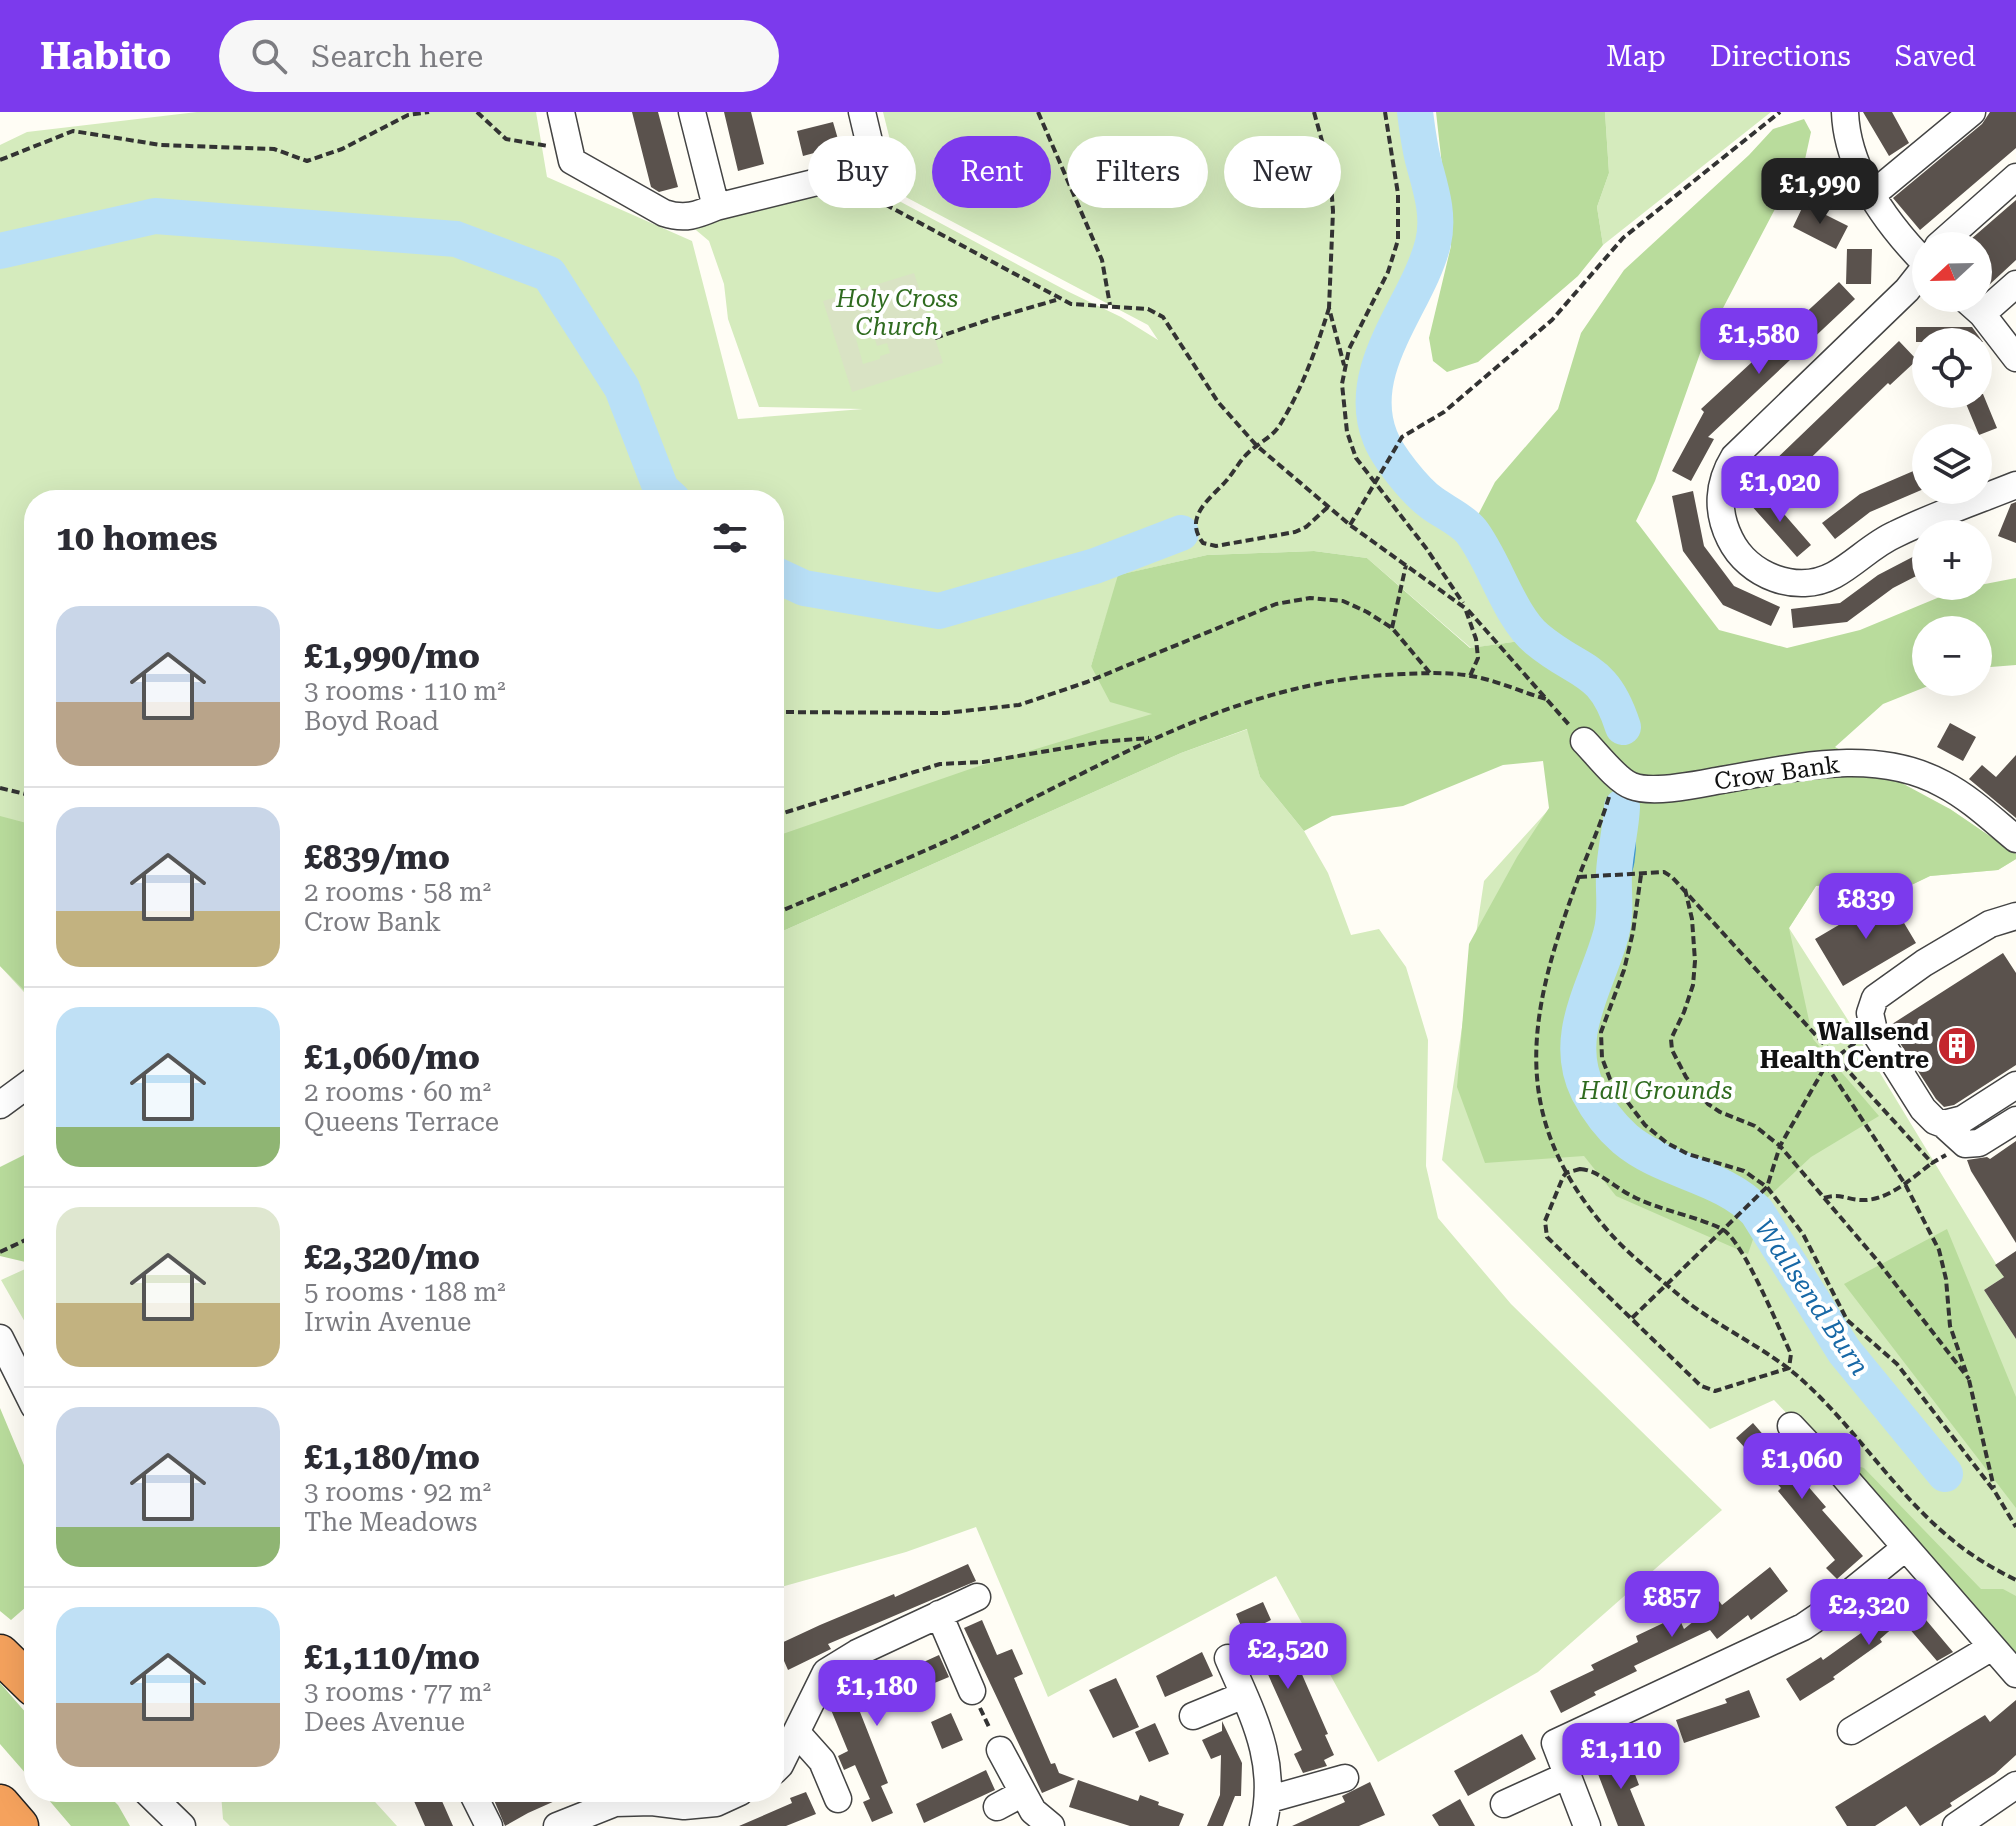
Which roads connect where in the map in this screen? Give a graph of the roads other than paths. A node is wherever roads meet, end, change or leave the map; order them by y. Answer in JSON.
{"nodes":[{"id":1,"x":561,"y":112,"type":"edge"},
{"id":2,"x":692,"y":112,"type":"edge"},
{"id":3,"x":862,"y":112,"type":"edge"},
{"id":4,"x":1845,"y":112,"type":"edge"},
{"id":5,"x":1972,"y":112,"type":"edge"},
{"id":6,"x":2016,"y":177,"type":"edge"},
{"id":7,"x":1873,"y":194,"type":"junction"},
{"id":8,"x":716,"y":207,"type":"junction"},
{"id":9,"x":1954,"y":232,"type":"edge"},
{"id":10,"x":1912,"y":249,"type":"edge"},
{"id":11,"x":1912,"y":283,"type":"edge"},
{"id":12,"x":2016,"y":284,"type":"edge"},
{"id":13,"x":1992,"y":296,"type":"edge"},
{"id":14,"x":1978,"y":312,"type":"edge"},
{"id":15,"x":2016,"y":358,"type":"edge"},
{"id":16,"x":2016,"y":485,"type":"edge"},
{"id":17,"x":1584,"y":741,"type":"road end"},
{"id":18,"x":2016,"y":839,"type":"edge"},
{"id":19,"x":2016,"y":916,"type":"edge"},
{"id":20,"x":2016,"y":1085,"type":"edge"},
{"id":21,"x":24,"y":1087,"type":"edge"},
{"id":22,"x":0,"y":1105,"type":"edge"},
{"id":23,"x":2016,"y":1120,"type":"edge"},
{"id":24,"x":1943,"y":1124,"type":"junction"},
{"id":25,"x":0,"y":1338,"type":"edge"},
{"id":26,"x":24,"y":1386,"type":"edge"},
{"id":27,"x":1791,"y":1426,"type":"dead end"},
{"id":28,"x":1905,"y":1548,"type":"junction"},
{"id":29,"x":977,"y":1597,"type":"dead end"},
{"id":30,"x":939,"y":1614,"type":"junction"},
{"id":31,"x":1992,"y":1647,"type":"junction"},
{"id":32,"x":0,"y":1654,"type":"edge"},
{"id":33,"x":1228,"y":1658,"type":"dead end"},
{"id":34,"x":2016,"y":1674,"type":"edge"},
{"id":35,"x":24,"y":1677,"type":"edge"},
{"id":36,"x":972,"y":1691,"type":"road end"},
{"id":37,"x":1244,"y":1695,"type":"junction"},
{"id":38,"x":1193,"y":1716,"type":"dead end"},
{"id":39,"x":1851,"y":1731,"type":"dead end"},
{"id":40,"x":797,"y":1733,"type":"junction"},
{"id":41,"x":1000,"y":1750,"type":"road end"},
{"id":42,"x":784,"y":1757,"type":"edge"},
{"id":43,"x":1568,"y":1775,"type":"junction"},
{"id":44,"x":1345,"y":1778,"type":"dead end"},
{"id":45,"x":2016,"y":1785,"type":"edge"},
{"id":46,"x":1023,"y":1793,"type":"junction"},
{"id":47,"x":838,"y":1799,"type":"dead end"},
{"id":48,"x":1270,"y":1799,"type":"junction"},
{"id":49,"x":157,"y":1802,"type":"edge"},
{"id":50,"x":477,"y":1802,"type":"edge"},
{"id":51,"x":621,"y":1802,"type":"edge"},
{"id":52,"x":669,"y":1802,"type":"edge"},
{"id":53,"x":718,"y":1802,"type":"edge"},
{"id":54,"x":0,"y":1804,"type":"edge"},
{"id":55,"x":1505,"y":1806,"type":"edge"},
{"id":56,"x":997,"y":1807,"type":"dead end"},
{"id":57,"x":19,"y":1826,"type":"edge"},
{"id":58,"x":182,"y":1826,"type":"edge"},
{"id":59,"x":489,"y":1826,"type":"edge"},
{"id":60,"x":557,"y":1826,"type":"edge"},
{"id":61,"x":1051,"y":1826,"type":"edge"},
{"id":62,"x":1263,"y":1826,"type":"edge"},
{"id":63,"x":1587,"y":1826,"type":"edge"},
{"id":64,"x":1956,"y":1826,"type":"edge"}],
"edges":[{"from":1,"to":8,"type":"street"},
{"from":2,"to":8,"type":"street"},
{"from":3,"to":8,"type":"street"},
{"from":4,"to":7,"type":"street"},
{"from":5,"to":7,"type":"street"},
{"from":6,"to":9,"type":"street"},
{"from":7,"to":10,"type":"street"},
{"from":11,"to":16,"type":"street"},
{"from":12,"to":13,"type":"street"},
{"from":14,"to":15,"type":"street"},
{"from":17,"to":18,"type":"street","name":"Crow Bank"},
{"from":19,"to":24,"type":"street"},
{"from":20,"to":24,"type":"street"},
{"from":21,"to":22,"type":"street"},
{"from":23,"to":24,"type":"street"},
{"from":25,"to":26,"type":"street"},
{"from":27,"to":28,"type":"street"},
{"from":28,"to":31,"type":"street"},
{"from":28,"to":43,"type":"street"},
{"from":29,"to":30,"type":"street"},
{"from":30,"to":36,"type":"street"},
{"from":30,"to":40,"type":"street"},
{"from":31,"to":34,"type":"street"},
{"from":31,"to":39,"type":"street"},
{"from":32,"to":35,"type":"highway"},
{"from":33,"to":37,"type":"street"},
{"from":37,"to":38,"type":"street"},
{"from":37,"to":48,"type":"street"},
{"from":40,"to":42,"type":"street"},
{"from":40,"to":47,"type":"street"},
{"from":41,"to":46,"type":"street"},
{"from":43,"to":55,"type":"street"},
{"from":43,"to":63,"type":"street"},
{"from":44,"to":48,"type":"street"},
{"from":45,"to":64,"type":"street"},
{"from":46,"to":56,"type":"street"},
{"from":46,"to":61,"type":"street"},
{"from":48,"to":62,"type":"street"},
{"from":49,"to":58,"type":"street"},
{"from":50,"to":59,"type":"street"},
{"from":51,"to":60,"type":"street"},
{"from":52,"to":53,"type":"street"},
{"from":54,"to":57,"type":"highway"}]}
